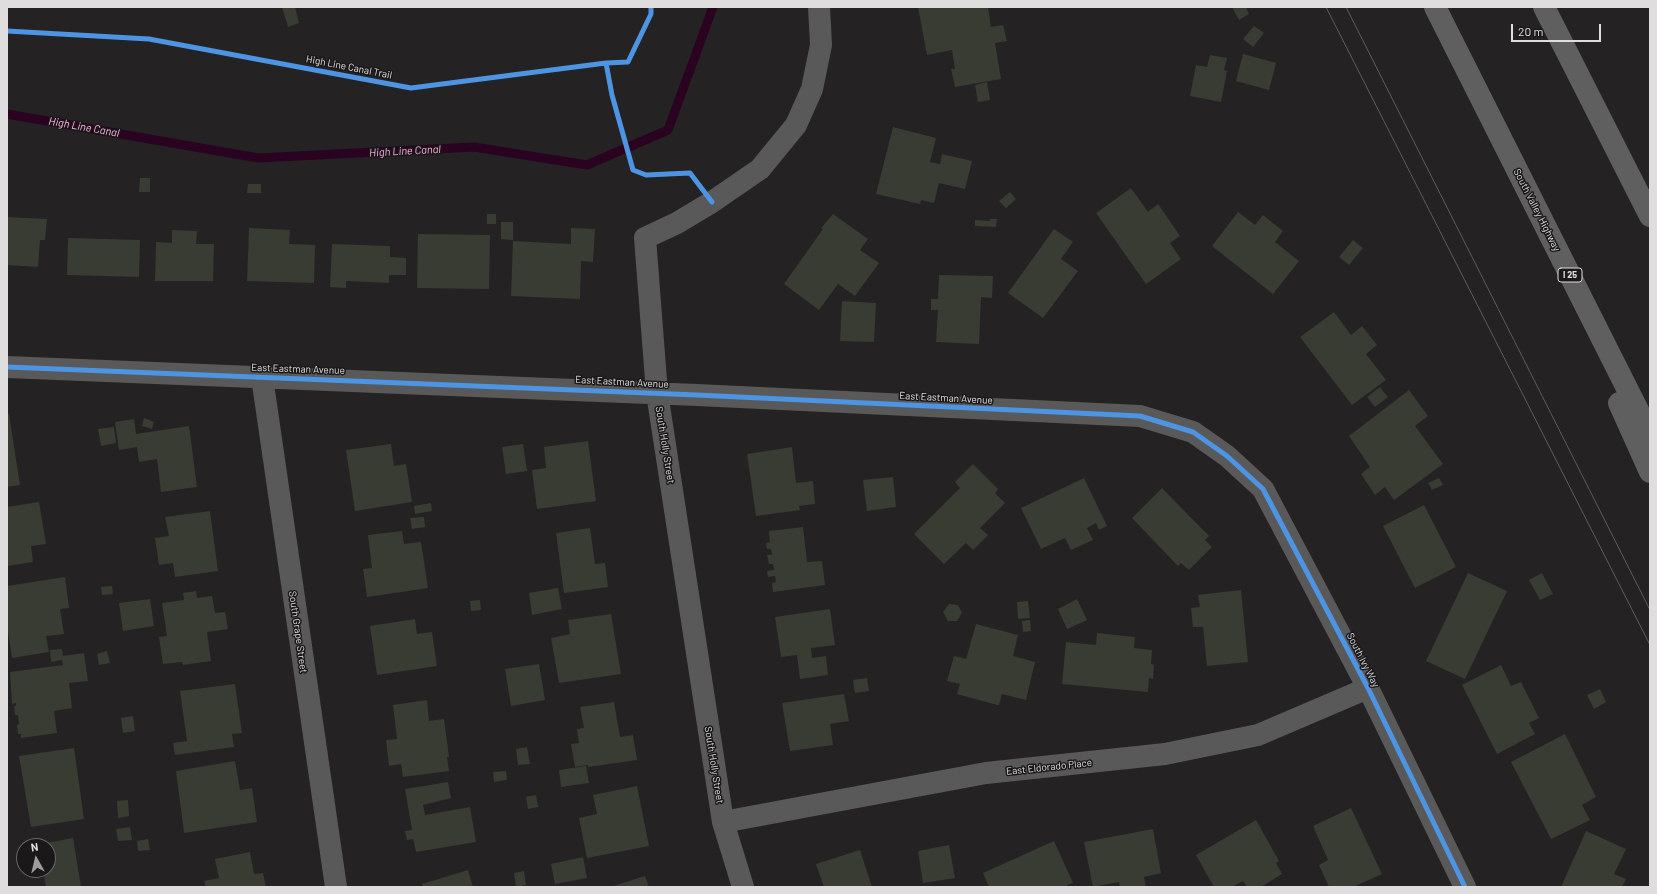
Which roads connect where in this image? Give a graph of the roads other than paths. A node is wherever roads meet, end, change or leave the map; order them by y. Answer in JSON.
{"nodes":[{"id":1,"x":819,"y":7,"type":"edge"},
{"id":2,"x":1435,"y":7,"type":"edge"},
{"id":3,"x":1544,"y":7,"type":"edge"},
{"id":4,"x":1490,"y":117,"type":"junction"},
{"id":5,"x":1650,"y":216,"type":"edge"},
{"id":6,"x":7,"y":367,"type":"edge"},
{"id":7,"x":262,"y":377,"type":"junction"},
{"id":8,"x":657,"y":393,"type":"junction"},
{"id":9,"x":1650,"y":434,"type":"edge"},
{"id":10,"x":1227,"y":456,"type":"joint"},
{"id":11,"x":1650,"y":472,"type":"edge"},
{"id":12,"x":1368,"y":688,"type":"junction"},
{"id":13,"x":723,"y":822,"type":"junction"},
{"id":14,"x":336,"y":887,"type":"edge"},
{"id":15,"x":743,"y":887,"type":"edge"},
{"id":16,"x":1465,"y":887,"type":"edge"}],
"edges":[{"from":1,"to":8,"type":"street","name":"South Holly Street"},
{"from":2,"to":4,"type":"highway","name":"South Valley Highway","number":"I 25"},
{"from":3,"to":5,"type":"highway"},
{"from":4,"to":9,"type":"highway","name":"South Valley Highway","number":"I 25"},
{"from":4,"to":11,"type":"highway"},
{"from":6,"to":7,"type":"street","name":"East Eastman Avenue"},
{"from":7,"to":8,"type":"street","name":"East Eastman Avenue"},
{"from":7,"to":14,"type":"street","name":"South Grape Street"},
{"from":8,"to":10,"type":"street","name":"East Eastman Avenue"},
{"from":8,"to":13,"type":"street","name":"South Holly Street"},
{"from":10,"to":12,"type":"street","name":"South Ivy Way"},
{"from":12,"to":13,"type":"street","name":"East Eldorado Place"},
{"from":12,"to":16,"type":"street","name":"South Ivy Way"},
{"from":13,"to":15,"type":"street","name":"South Holly Street"}]}
